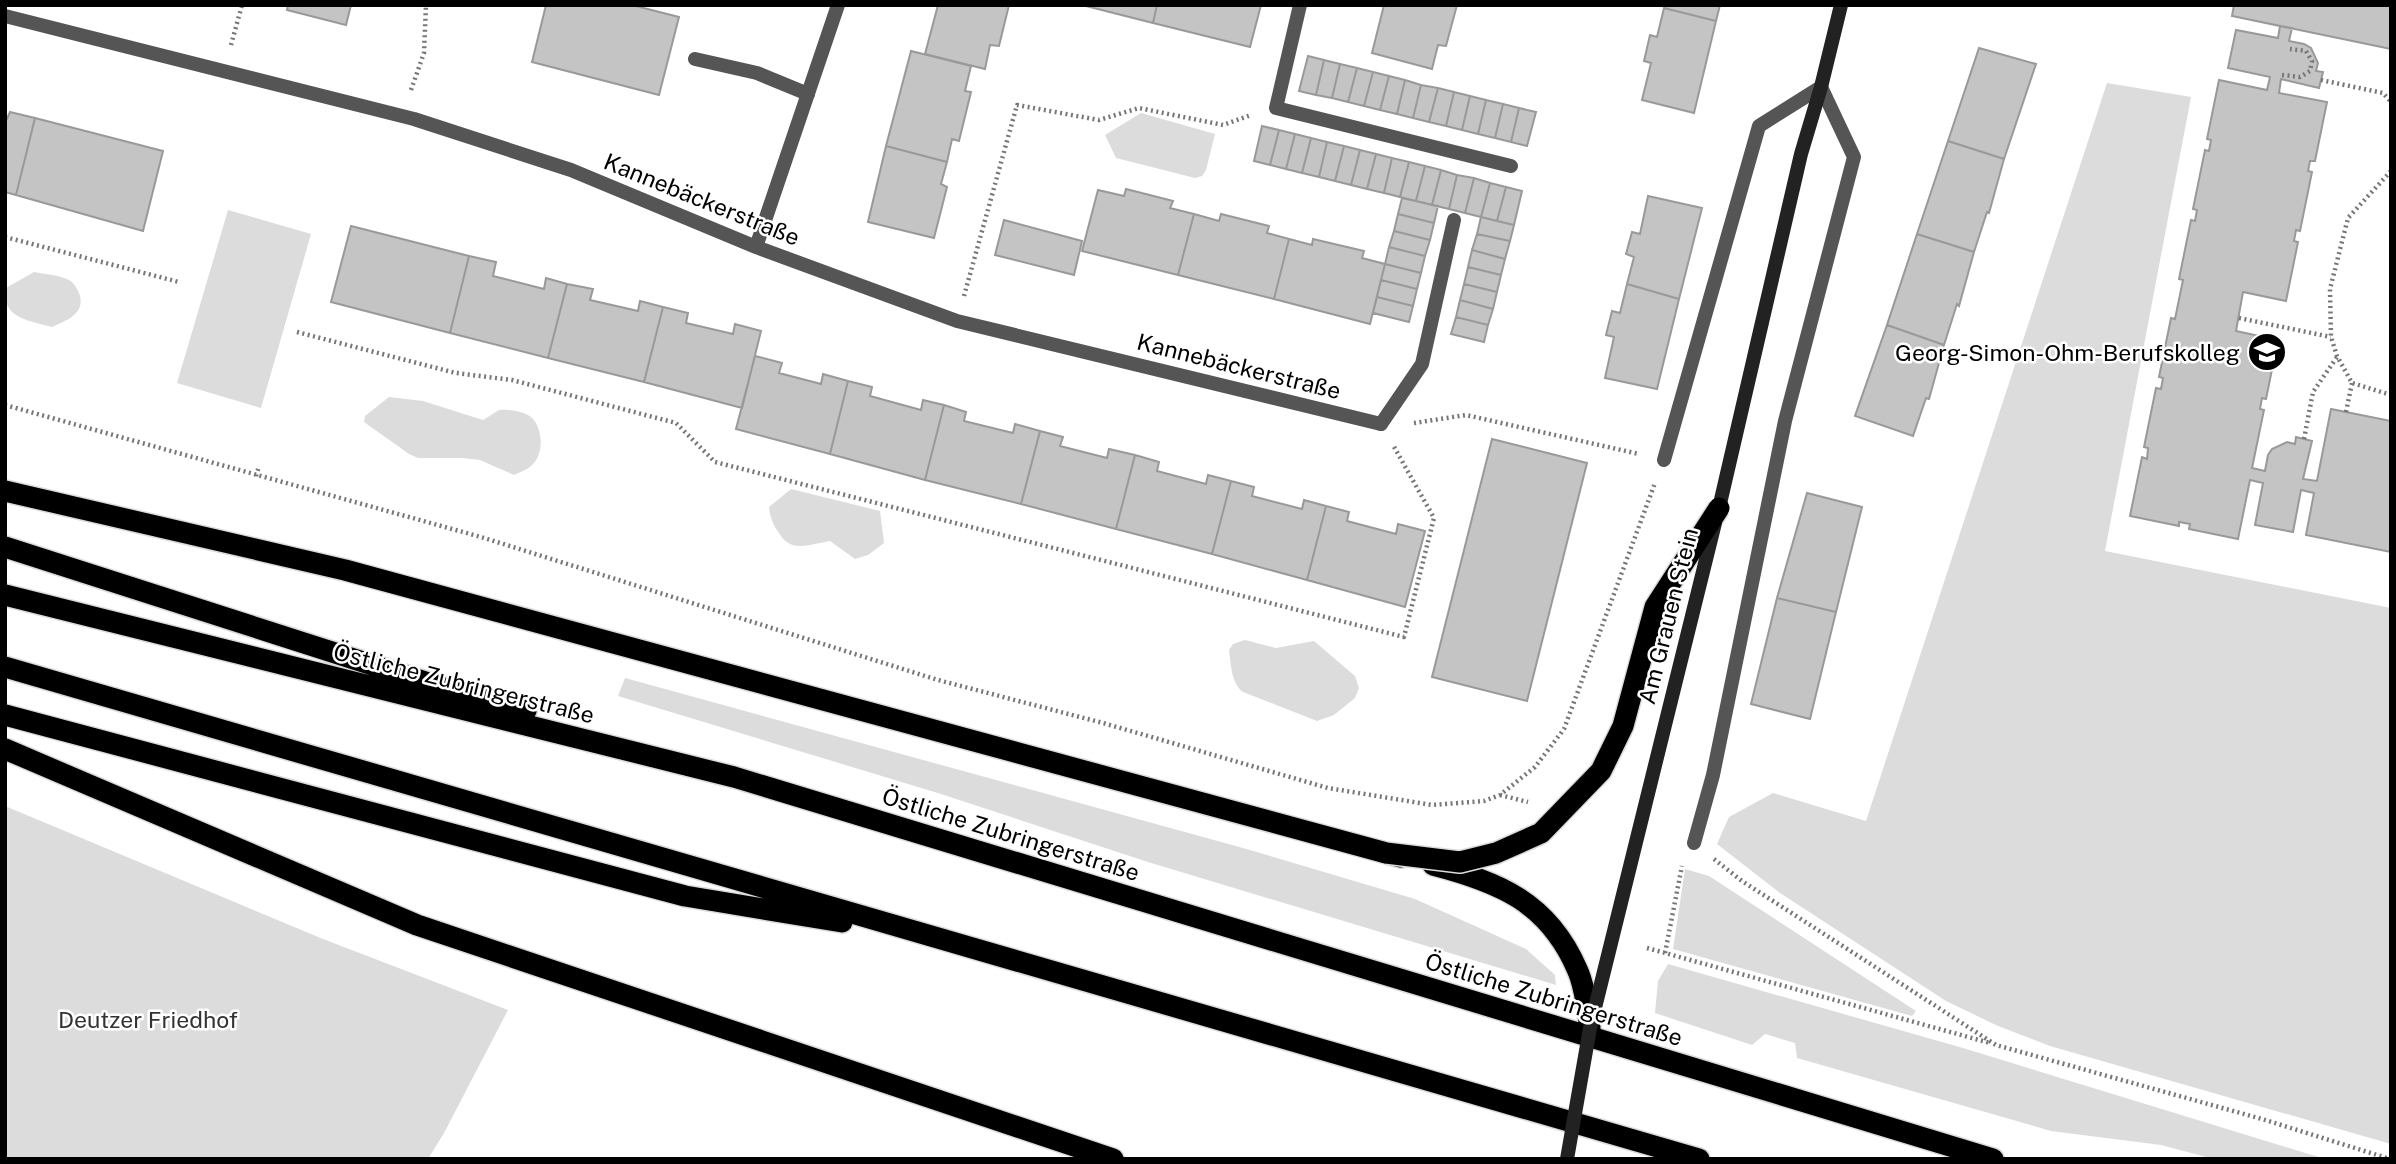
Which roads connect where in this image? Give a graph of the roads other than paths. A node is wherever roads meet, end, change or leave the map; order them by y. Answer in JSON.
{"nodes":[{"id":1,"x":838,"y":5,"type":"edge"},
{"id":2,"x":1300,"y":5,"type":"edge"},
{"id":3,"x":1841,"y":5,"type":"edge"},
{"id":4,"x":5,"y":16,"type":"edge"},
{"id":5,"x":695,"y":58,"type":"dead end"},
{"id":6,"x":1821,"y":87,"type":"junction"},
{"id":7,"x":808,"y":94,"type":"junction"},
{"id":8,"x":1510,"y":166,"type":"dead end"},
{"id":9,"x":1454,"y":220,"type":"dead end"},
{"id":10,"x":756,"y":247,"type":"junction"},
{"id":11,"x":1664,"y":460,"type":"road end"},
{"id":12,"x":5,"y":491,"type":"edge"},
{"id":13,"x":1719,"y":508,"type":"junction"},
{"id":14,"x":5,"y":547,"type":"edge"},
{"id":15,"x":5,"y":596,"type":"edge"},
{"id":16,"x":5,"y":667,"type":"edge"},
{"id":17,"x":5,"y":715,"type":"edge"},
{"id":18,"x":5,"y":750,"type":"edge"},
{"id":19,"x":734,"y":777,"type":"junction"},
{"id":20,"x":1694,"y":843,"type":"road end"},
{"id":21,"x":1386,"y":853,"type":"junction"},
{"id":22,"x":938,"y":939,"type":"junction"},
{"id":23,"x":1590,"y":1028,"type":"junction"},
{"id":24,"x":1113,"y":1159,"type":"edge"},
{"id":25,"x":1566,"y":1159,"type":"edge"},
{"id":26,"x":1699,"y":1159,"type":"edge"},
{"id":27,"x":1993,"y":1159,"type":"edge"}],
"edges":[{"from":1,"to":7,"type":"street"},
{"from":2,"to":8,"type":"street"},
{"from":3,"to":6,"type":"street","name":"Am Grauen Stein"},
{"from":4,"to":10,"type":"street","name":"Kannebäckerstraße"},
{"from":5,"to":7,"type":"street"},
{"from":6,"to":11,"type":"street"},
{"from":6,"to":13,"type":"street","name":"Am Grauen Stein"},
{"from":6,"to":20,"type":"street"},
{"from":7,"to":10,"type":"street"},
{"from":9,"to":10,"type":"street","name":"Kannebäckerstraße"},
{"from":12,"to":21,"type":"highway"},
{"from":13,"to":21,"type":"highway","bridge":true},
{"from":13,"to":23,"type":"street","name":"Am Grauen Stein","bridge":true},
{"from":14,"to":19,"type":"highway"},
{"from":15,"to":19,"type":"highway","name":"Östliche Zubringerstraße"},
{"from":16,"to":22,"type":"highway"},
{"from":17,"to":22,"type":"highway"},
{"from":18,"to":24,"type":"highway"},
{"from":19,"to":27,"type":"highway","name":"Östliche Zubringerstraße"},
{"from":21,"to":23,"type":"highway","bridge":true},
{"from":22,"to":26,"type":"highway"},
{"from":23,"to":25,"type":"street","name":"Am Grauen Stein","bridge":true}]}
